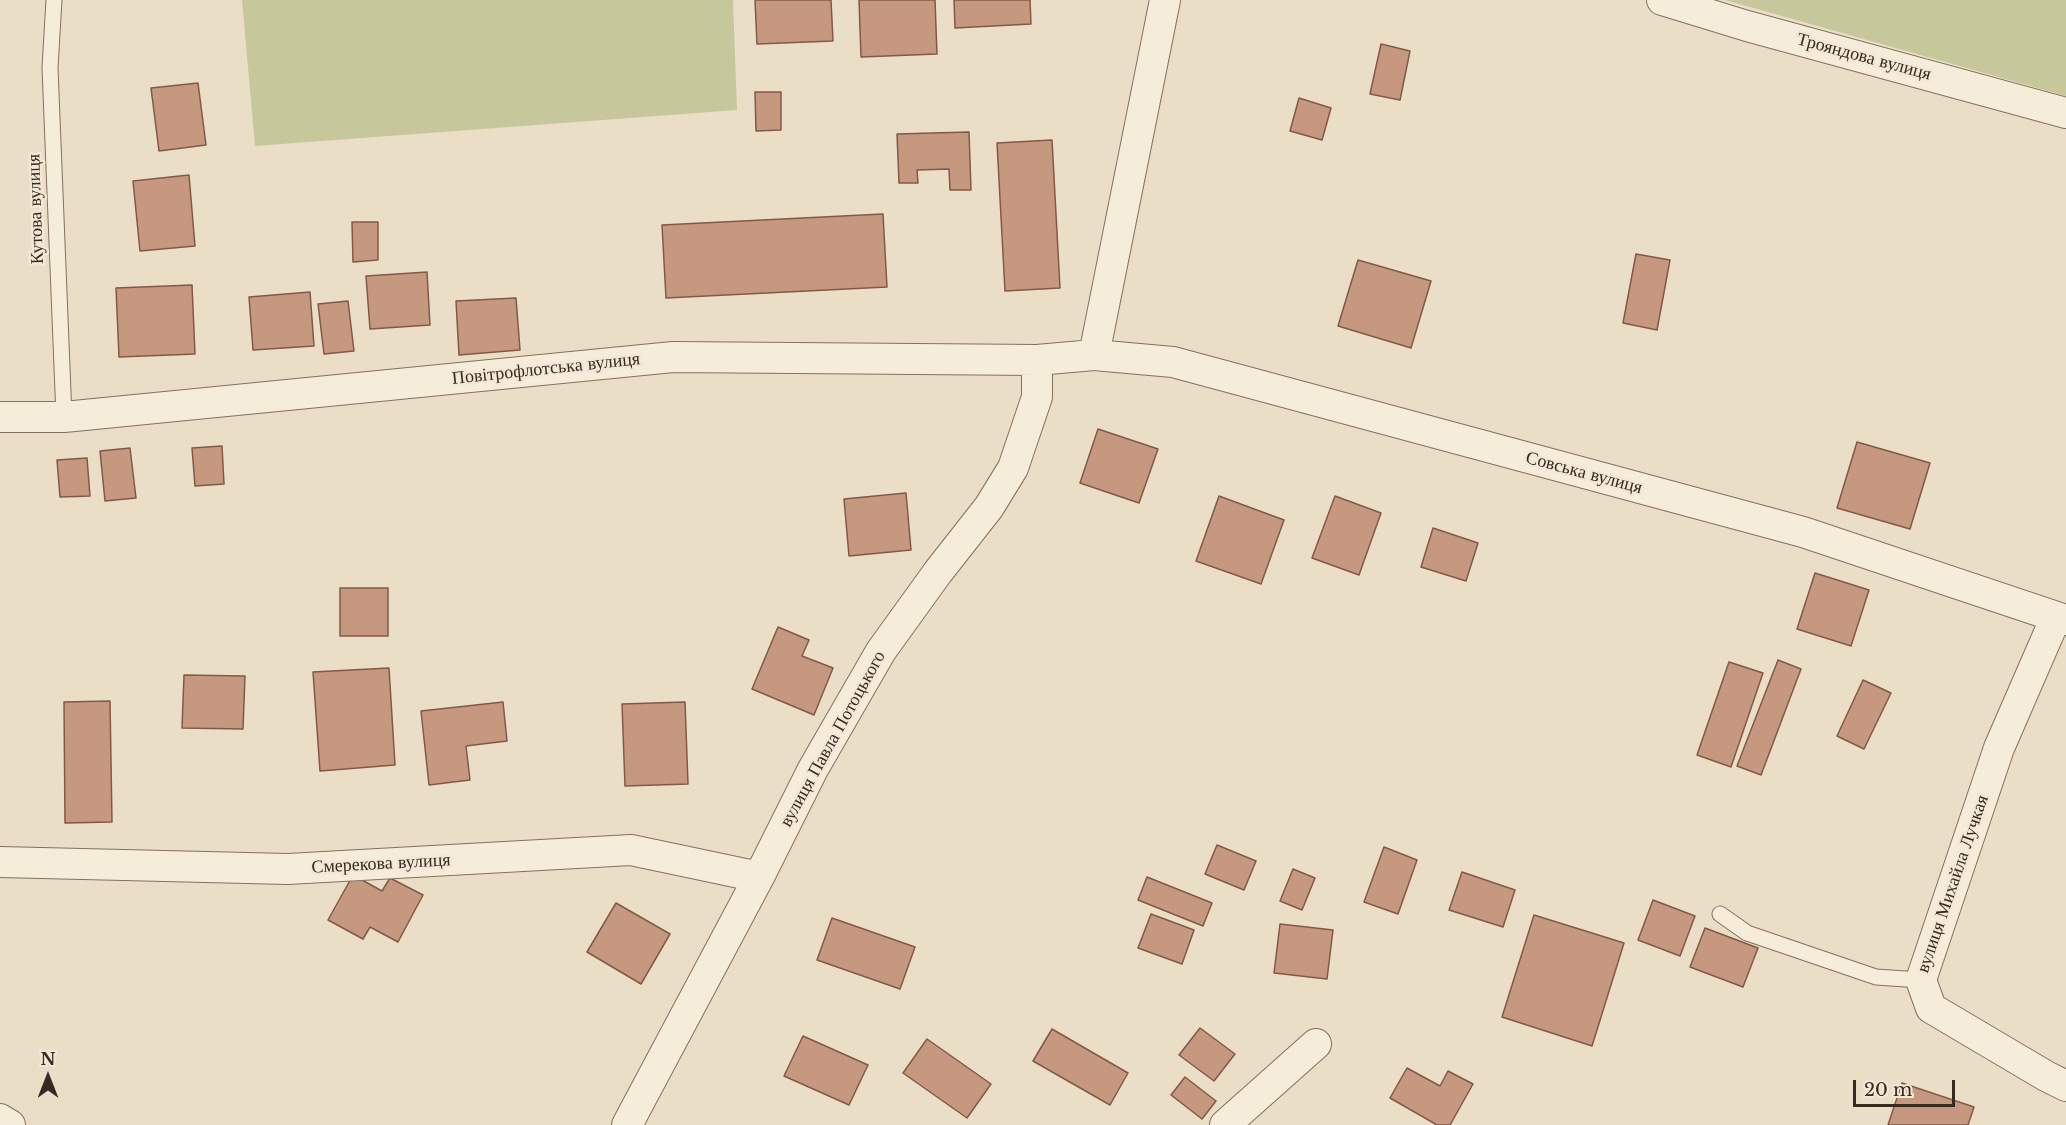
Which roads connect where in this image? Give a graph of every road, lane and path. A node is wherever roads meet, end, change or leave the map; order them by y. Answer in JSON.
{"nodes":[{"id":1,"x":54,"y":0,"type":"edge"},
{"id":2,"x":1165,"y":0,"type":"edge"},
{"id":3,"x":1662,"y":0,"type":"edge"},
{"id":4,"x":2066,"y":113,"type":"edge"},
{"id":5,"x":1094,"y":355,"type":"junction"},
{"id":6,"x":1037,"y":360,"type":"junction"},
{"id":7,"x":0,"y":417,"type":"edge"},
{"id":8,"x":64,"y":417,"type":"junction"},
{"id":9,"x":2061,"y":619,"type":"edge"},
{"id":10,"x":0,"y":862,"type":"edge"},
{"id":11,"x":759,"y":877,"type":"junction"},
{"id":12,"x":1720,"y":914,"type":"dead end"},
{"id":13,"x":1921,"y":980,"type":"junction"},
{"id":14,"x":1316,"y":1044,"type":"dead end"},
{"id":15,"x":2066,"y":1086,"type":"edge"},
{"id":16,"x":0,"y":1119,"type":"edge"},
{"id":17,"x":10,"y":1125,"type":"edge"},
{"id":18,"x":627,"y":1125,"type":"edge"},
{"id":19,"x":1225,"y":1125,"type":"edge"}],
"edges":[{"from":1,"to":8,"type":"lane","name":"Кутова вулиця"},
{"from":2,"to":5,"type":"street"},
{"from":3,"to":4,"type":"street","name":"Трояндова вулиця"},
{"from":5,"to":6,"type":"street","name":"Повітрофлотська вулиця"},
{"from":5,"to":9,"type":"street","name":"Совська вулиця"},
{"from":6,"to":8,"type":"street","name":"Повітрофлотська вулиця"},
{"from":6,"to":11,"type":"street","name":"вулиця Павла Потоцького"},
{"from":7,"to":8,"type":"street","name":"Повітрофлотська вулиця"},
{"from":9,"to":13,"type":"street","name":"вулиця Михайла Лучкая"},
{"from":10,"to":11,"type":"street","name":"Смерекова вулиця"},
{"from":11,"to":18,"type":"street","name":"вулиця Павла Потоцького"},
{"from":12,"to":13,"type":"lane"},
{"from":13,"to":15,"type":"street","name":"вулиця Михайла Лучкая"},
{"from":14,"to":19,"type":"street"},
{"from":16,"to":17,"type":"street"}]}
